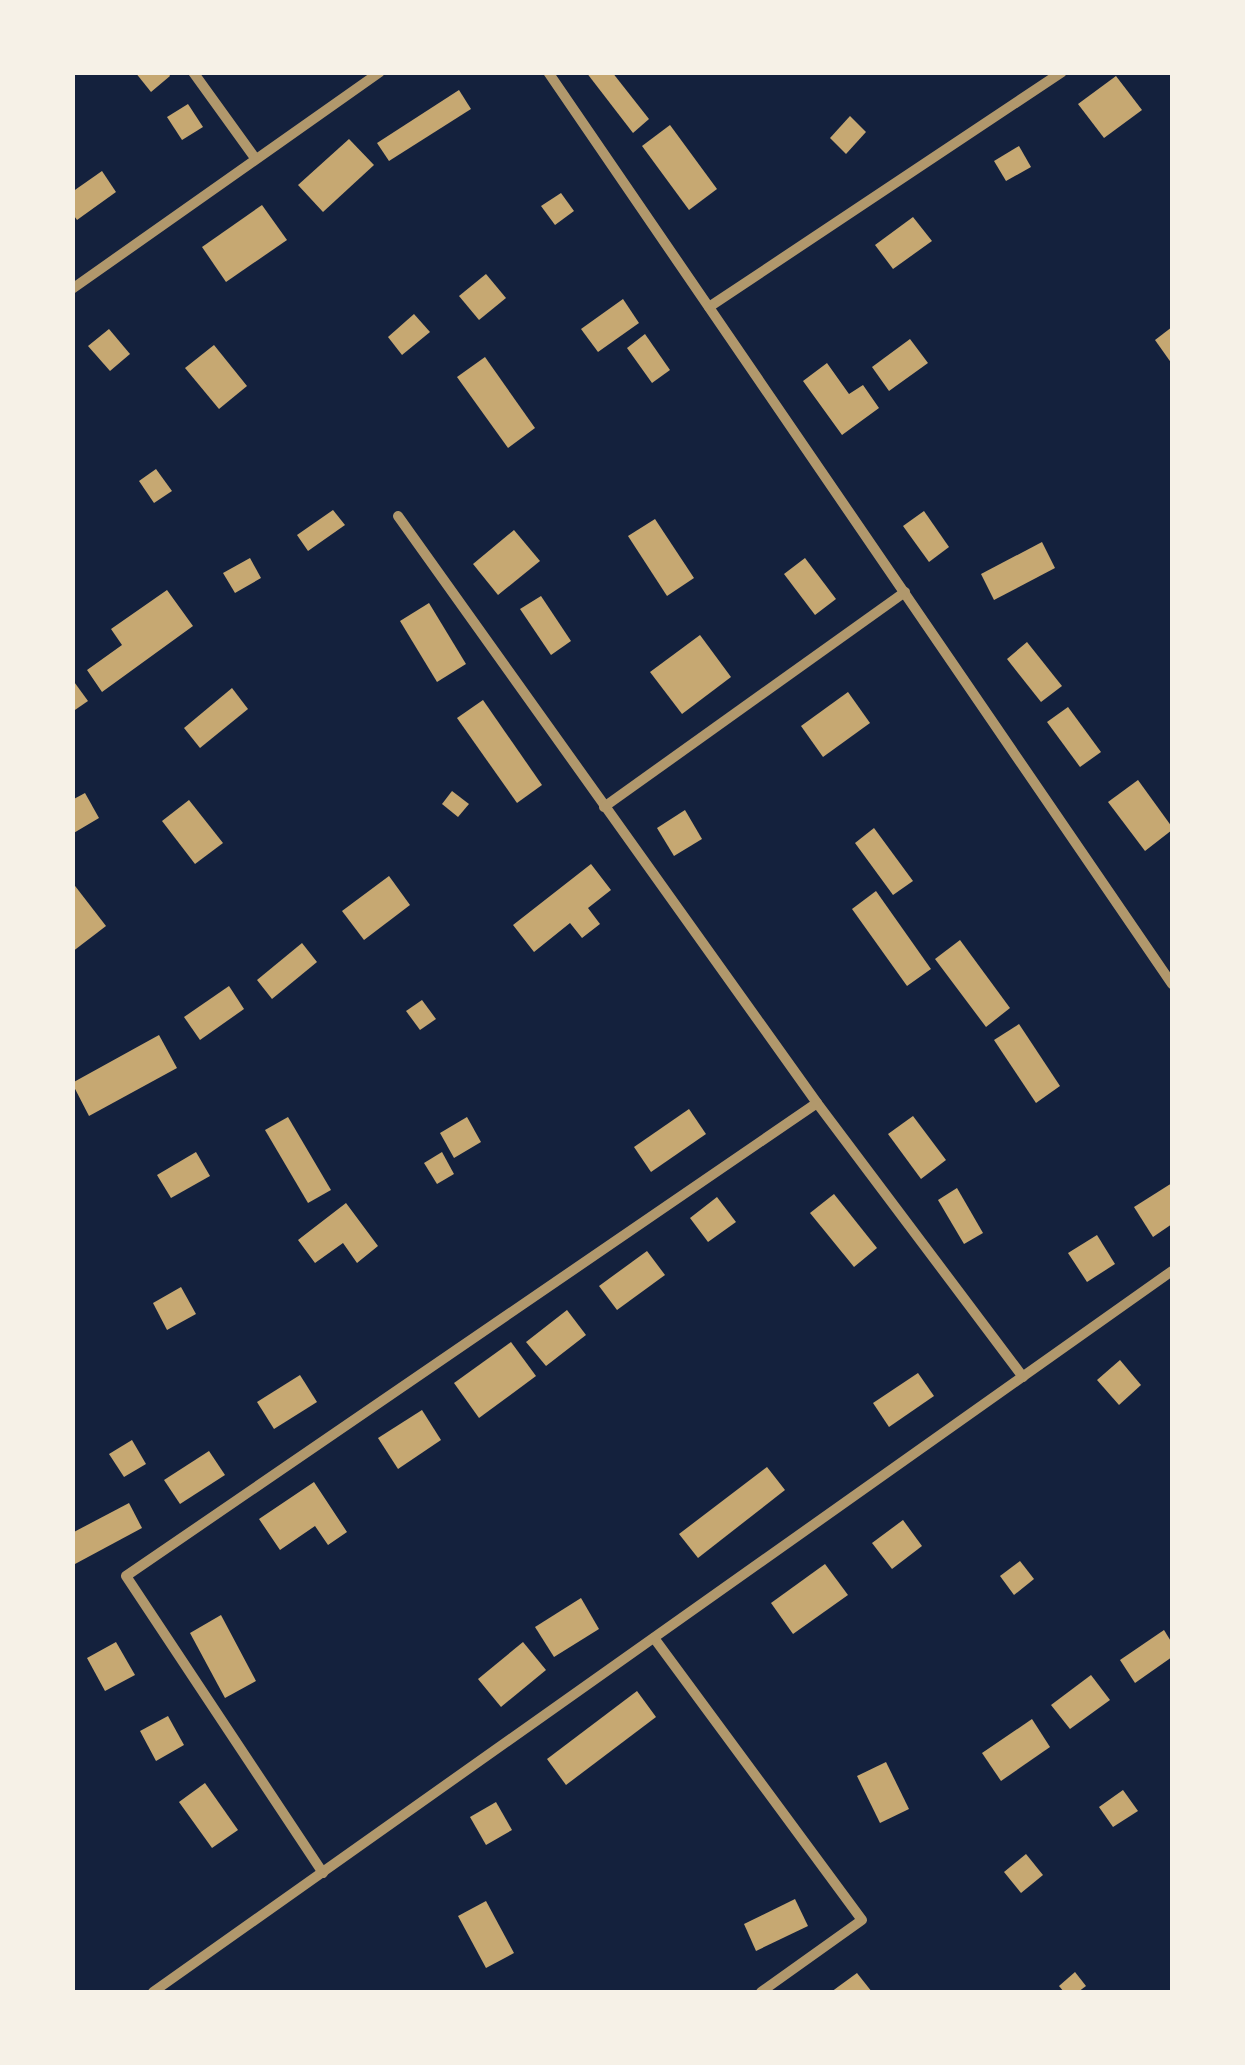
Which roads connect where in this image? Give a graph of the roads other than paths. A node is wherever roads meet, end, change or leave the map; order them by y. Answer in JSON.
{"nodes":[{"id":1,"x":193,"y":72,"type":"edge"},
{"id":2,"x":380,"y":72,"type":"edge"},
{"id":3,"x":548,"y":72,"type":"edge"},
{"id":4,"x":1062,"y":72,"type":"edge"},
{"id":5,"x":256,"y":158,"type":"junction"},
{"id":6,"x":72,"y":289,"type":"edge"},
{"id":7,"x":709,"y":307,"type":"junction"},
{"id":8,"x":398,"y":516,"type":"dead end"},
{"id":9,"x":905,"y":592,"type":"junction"},
{"id":10,"x":604,"y":807,"type":"junction"},
{"id":11,"x":1172,"y":984,"type":"edge"},
{"id":12,"x":817,"y":1104,"type":"junction"},
{"id":13,"x":1172,"y":1271,"type":"edge"},
{"id":14,"x":1023,"y":1377,"type":"junction"},
{"id":15,"x":654,"y":1638,"type":"junction"},
{"id":16,"x":323,"y":1873,"type":"junction"},
{"id":17,"x":154,"y":1992,"type":"edge"},
{"id":18,"x":761,"y":1992,"type":"edge"}],
"edges":[{"from":1,"to":5,"type":"street"},
{"from":2,"to":5,"type":"street"},
{"from":3,"to":7,"type":"street"},
{"from":4,"to":7,"type":"street"},
{"from":5,"to":6,"type":"street"},
{"from":7,"to":9,"type":"street"},
{"from":8,"to":10,"type":"street"},
{"from":9,"to":10,"type":"street"},
{"from":9,"to":11,"type":"street"},
{"from":10,"to":12,"type":"street"},
{"from":12,"to":14,"type":"street"},
{"from":12,"to":16,"type":"street"},
{"from":13,"to":14,"type":"street"},
{"from":14,"to":15,"type":"street"},
{"from":15,"to":16,"type":"street"},
{"from":15,"to":18,"type":"street"},
{"from":16,"to":17,"type":"street"}]}
